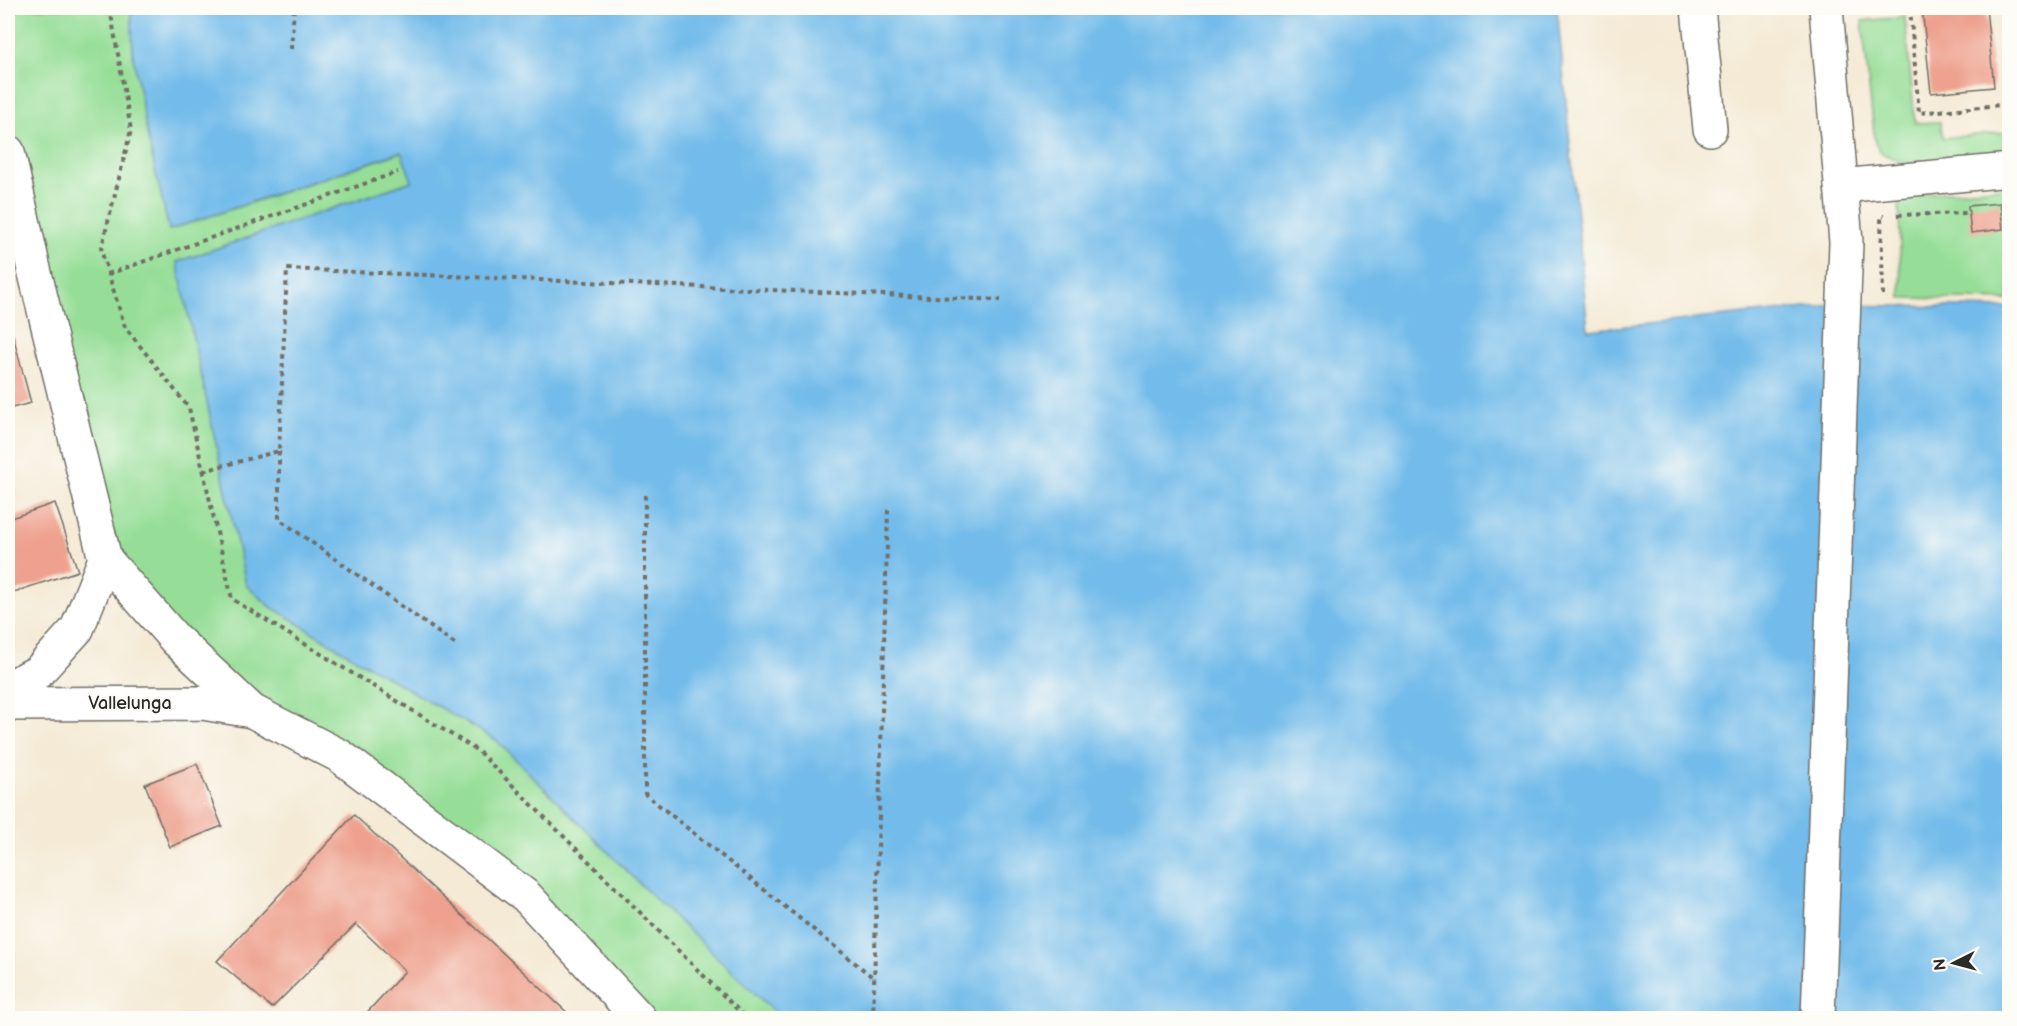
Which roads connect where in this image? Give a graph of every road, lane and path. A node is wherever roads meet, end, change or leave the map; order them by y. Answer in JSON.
{"nodes":[{"id":1,"x":110,"y":8,"type":"edge"},
{"id":2,"x":294,"y":8,"type":"edge"},
{"id":3,"x":1698,"y":8,"type":"edge"},
{"id":4,"x":1826,"y":8,"type":"edge"},
{"id":5,"x":1910,"y":8,"type":"edge"},
{"id":6,"x":2009,"y":8,"type":"edge"},
{"id":7,"x":2010,"y":14,"type":"edge"},
{"id":8,"x":291,"y":49,"type":"dead end"},
{"id":9,"x":2010,"y":104,"type":"edge"},
{"id":10,"x":1710,"y":129,"type":"dead end"},
{"id":11,"x":8,"y":152,"type":"edge"},
{"id":12,"x":2010,"y":170,"type":"edge"},
{"id":13,"x":398,"y":172,"type":"dead end"},
{"id":14,"x":1841,"y":186,"type":"junction"},
{"id":15,"x":1966,"y":213,"type":"dead end"},
{"id":16,"x":108,"y":274,"type":"junction"},
{"id":17,"x":1883,"y":295,"type":"dead end"},
{"id":18,"x":1001,"y":300,"type":"dead end"},
{"id":19,"x":279,"y":451,"type":"junction"},
{"id":20,"x":203,"y":471,"type":"junction"},
{"id":21,"x":645,"y":495,"type":"dead end"},
{"id":22,"x":888,"y":509,"type":"dead end"},
{"id":23,"x":105,"y":559,"type":"junction"},
{"id":24,"x":456,"y":645,"type":"dead end"},
{"id":25,"x":8,"y":688,"type":"edge"},
{"id":26,"x":8,"y":704,"type":"edge"},
{"id":27,"x":252,"y":711,"type":"junction"},
{"id":28,"x":874,"y":979,"type":"junction"},
{"id":29,"x":639,"y":1018,"type":"edge"},
{"id":30,"x":746,"y":1018,"type":"edge"},
{"id":31,"x":873,"y":1018,"type":"edge"},
{"id":32,"x":1818,"y":1018,"type":"edge"}],
"edges":[{"from":1,"to":16,"type":"path"},
{"from":2,"to":8,"type":"path"},
{"from":3,"to":10,"type":"street"},
{"from":4,"to":14,"type":"street"},
{"from":5,"to":9,"type":"path"},
{"from":6,"to":7,"type":"path"},
{"from":11,"to":23,"type":"street"},
{"from":12,"to":14,"type":"street"},
{"from":13,"to":16,"type":"path"},
{"from":14,"to":32,"type":"street"},
{"from":15,"to":17,"type":"path"},
{"from":16,"to":20,"type":"path"},
{"from":18,"to":19,"type":"path"},
{"from":19,"to":20,"type":"path"},
{"from":19,"to":24,"type":"path"},
{"from":20,"to":30,"type":"path"},
{"from":21,"to":28,"type":"path"},
{"from":22,"to":28,"type":"path"},
{"from":23,"to":25,"type":"street"},
{"from":23,"to":27,"type":"street"},
{"from":26,"to":27,"type":"street","name":"Vallelunga"},
{"from":27,"to":29,"type":"street"},
{"from":28,"to":31,"type":"path"}]}
